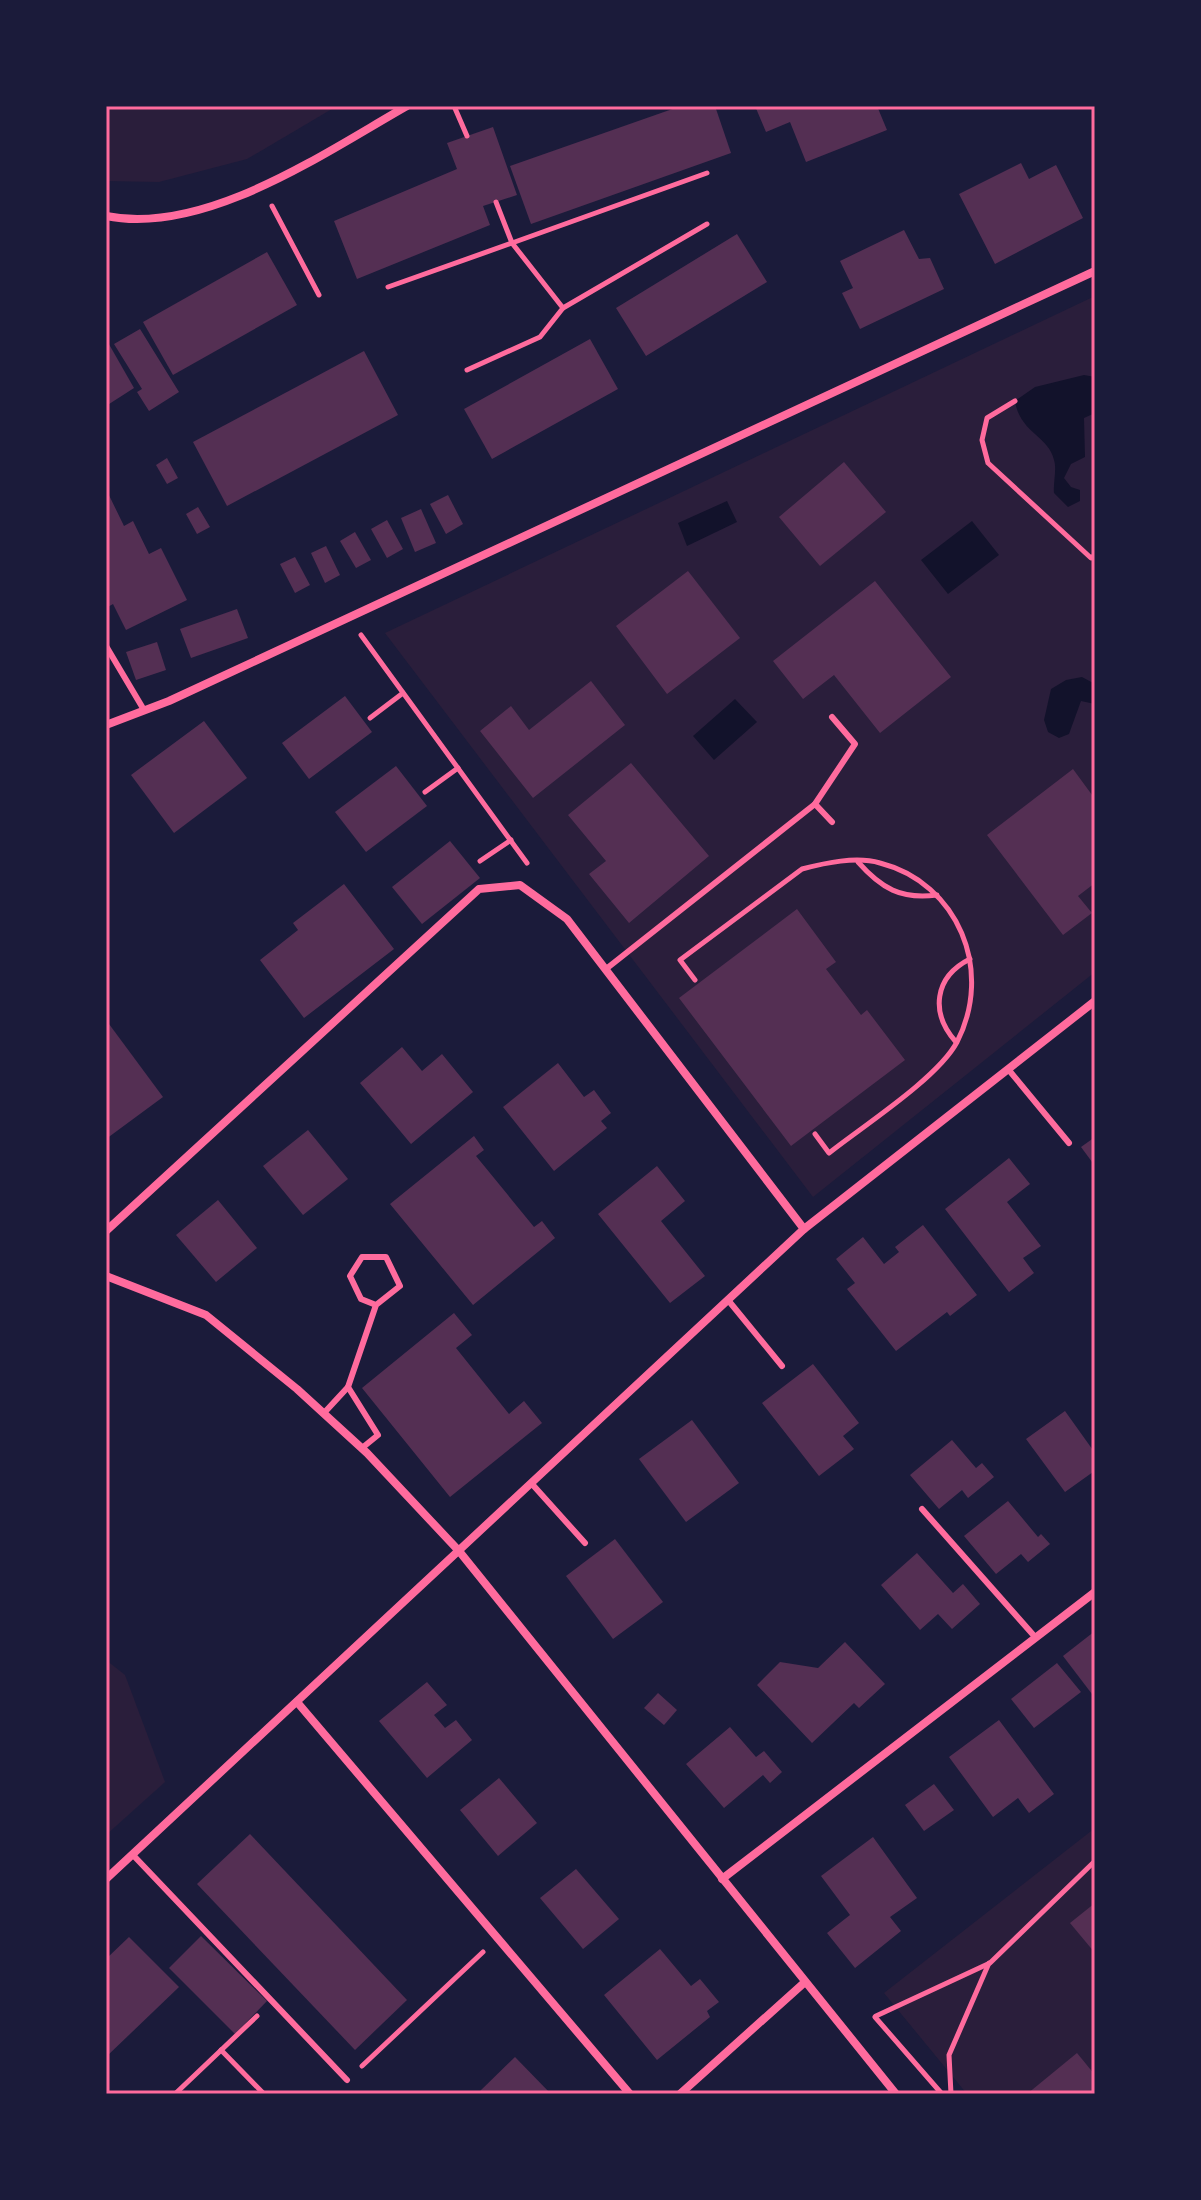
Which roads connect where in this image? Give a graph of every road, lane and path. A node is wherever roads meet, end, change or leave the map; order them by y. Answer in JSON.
{"nodes":[{"id":1,"x":407,"y":106,"type":"edge"},
{"id":2,"x":454,"y":106,"type":"edge"},
{"id":3,"x":467,"y":136,"type":"dead end"},
{"id":4,"x":707,"y":173,"type":"dead end"},
{"id":5,"x":262,"y":187,"type":"junction"},
{"id":6,"x":496,"y":202,"type":"dead end"},
{"id":7,"x":106,"y":216,"type":"edge"},
{"id":8,"x":707,"y":224,"type":"dead end"},
{"id":9,"x":512,"y":243,"type":"junction"},
{"id":10,"x":1095,"y":271,"type":"edge"},
{"id":11,"x":388,"y":287,"type":"dead end"},
{"id":12,"x":319,"y":295,"type":"dead end"},
{"id":13,"x":563,"y":308,"type":"junction"},
{"id":14,"x":467,"y":370,"type":"dead end"},
{"id":15,"x":1015,"y":401,"type":"dead end"},
{"id":16,"x":1095,"y":555,"type":"edge"},
{"id":17,"x":348,"y":617,"type":"junction"},
{"id":18,"x":106,"y":646,"type":"edge"},
{"id":19,"x":403,"y":693,"type":"junction"},
{"id":20,"x":144,"y":710,"type":"junction"},
{"id":21,"x":832,"y":717,"type":"dead end"},
{"id":22,"x":370,"y":718,"type":"dead end"},
{"id":23,"x":106,"y":725,"type":"edge"},
{"id":24,"x":458,"y":768,"type":"junction"},
{"id":25,"x":425,"y":792,"type":"dead end"},
{"id":26,"x":815,"y":804,"type":"junction"},
{"id":27,"x":832,"y":822,"type":"dead end"},
{"id":28,"x":511,"y":840,"type":"junction"},
{"id":29,"x":480,"y":861,"type":"dead end"},
{"id":30,"x":858,"y":862,"type":"junction"},
{"id":31,"x":535,"y":874,"type":"dead end"},
{"id":32,"x":938,"y":895,"type":"junction"},
{"id":33,"x":970,"y":959,"type":"junction"},
{"id":34,"x":606,"y":969,"type":"junction"},
{"id":35,"x":695,"y":980,"type":"dead end"},
{"id":36,"x":1095,"y":1001,"type":"edge"},
{"id":37,"x":957,"y":1042,"type":"junction"},
{"id":38,"x":1008,"y":1069,"type":"junction"},
{"id":39,"x":815,"y":1134,"type":"dead end"},
{"id":40,"x":1069,"y":1143,"type":"dead end"},
{"id":41,"x":804,"y":1229,"type":"junction"},
{"id":42,"x":106,"y":1231,"type":"edge"},
{"id":43,"x":106,"y":1276,"type":"edge"},
{"id":44,"x":728,"y":1300,"type":"junction"},
{"id":45,"x":376,"y":1305,"type":"junction"},
{"id":46,"x":782,"y":1366,"type":"dead end"},
{"id":47,"x":348,"y":1387,"type":"junction"},
{"id":48,"x":324,"y":1413,"type":"junction"},
{"id":49,"x":362,"y":1448,"type":"junction"},
{"id":50,"x":532,"y":1484,"type":"junction"},
{"id":51,"x":922,"y":1509,"type":"dead end"},
{"id":52,"x":585,"y":1543,"type":"dead end"},
{"id":53,"x":459,"y":1551,"type":"junction"},
{"id":54,"x":1095,"y":1592,"type":"edge"},
{"id":55,"x":1036,"y":1638,"type":"junction"},
{"id":56,"x":297,"y":1702,"type":"junction"},
{"id":57,"x":133,"y":1855,"type":"junction"},
{"id":58,"x":1095,"y":1861,"type":"edge"},
{"id":59,"x":106,"y":1879,"type":"edge"},
{"id":60,"x":722,"y":1879,"type":"junction"},
{"id":61,"x":498,"y":1938,"type":"junction"},
{"id":62,"x":990,"y":1963,"type":"junction"},
{"id":63,"x":805,"y":1982,"type":"junction"},
{"id":64,"x":273,"y":2001,"type":"junction"},
{"id":65,"x":876,"y":2016,"type":"junction"},
{"id":66,"x":845,"y":2032,"type":"junction"},
{"id":67,"x":221,"y":2050,"type":"junction"},
{"id":68,"x":347,"y":2080,"type":"joint"},
{"id":69,"x":175,"y":2094,"type":"edge"},
{"id":70,"x":264,"y":2094,"type":"edge"},
{"id":71,"x":630,"y":2094,"type":"edge"},
{"id":72,"x":680,"y":2094,"type":"edge"},
{"id":73,"x":896,"y":2094,"type":"edge"},
{"id":74,"x":942,"y":2094,"type":"edge"},
{"id":75,"x":951,"y":2094,"type":"edge"}],
"edges":[{"from":1,"to":5,"type":"street"},
{"from":2,"to":3,"type":"path"},
{"from":4,"to":9,"type":"path"},
{"from":5,"to":7,"type":"street"},
{"from":5,"to":12,"type":"path"},
{"from":6,"to":9,"type":"path"},
{"from":8,"to":13,"type":"path"},
{"from":9,"to":11,"type":"path"},
{"from":9,"to":13,"type":"path"},
{"from":10,"to":17,"type":"street"},
{"from":13,"to":14,"type":"path"},
{"from":15,"to":16,"type":"path"},
{"from":17,"to":19,"type":"path"},
{"from":17,"to":20,"type":"street"},
{"from":18,"to":20,"type":"lane"},
{"from":19,"to":22,"type":"path"},
{"from":19,"to":24,"type":"path"},
{"from":20,"to":23,"type":"street"},
{"from":21,"to":26,"type":"lane"},
{"from":24,"to":25,"type":"path"},
{"from":24,"to":28,"type":"path"},
{"from":26,"to":27,"type":"lane"},
{"from":26,"to":34,"type":"lane"},
{"from":28,"to":29,"type":"path"},
{"from":28,"to":31,"type":"path"},
{"from":30,"to":32,"type":"path"},
{"from":30,"to":32,"type":"path"},
{"from":30,"to":35,"type":"path"},
{"from":32,"to":33,"type":"path"},
{"from":33,"to":37,"type":"path"},
{"from":33,"to":37,"type":"path"},
{"from":34,"to":41,"type":"street"},
{"from":34,"to":42,"type":"street"},
{"from":36,"to":38,"type":"street"},
{"from":37,"to":39,"type":"path"},
{"from":38,"to":40,"type":"lane"},
{"from":38,"to":41,"type":"street"},
{"from":41,"to":44,"type":"street"},
{"from":43,"to":48,"type":"street"},
{"from":44,"to":46,"type":"lane"},
{"from":44,"to":50,"type":"street"},
{"from":45,"to":45,"type":"lane"},
{"from":45,"to":47,"type":"lane"},
{"from":47,"to":48,"type":"lane"},
{"from":47,"to":49,"type":"lane"},
{"from":48,"to":49,"type":"street"},
{"from":49,"to":53,"type":"street"},
{"from":50,"to":52,"type":"lane"},
{"from":50,"to":53,"type":"street"},
{"from":51,"to":55,"type":"lane"},
{"from":53,"to":56,"type":"street"},
{"from":53,"to":60,"type":"street"},
{"from":54,"to":55,"type":"street"},
{"from":55,"to":60,"type":"street"},
{"from":56,"to":57,"type":"street"},
{"from":56,"to":61,"type":"street"},
{"from":57,"to":59,"type":"street"},
{"from":57,"to":64,"type":"lane"},
{"from":58,"to":62,"type":"path"},
{"from":60,"to":63,"type":"street"},
{"from":61,"to":68,"type":"path"},
{"from":61,"to":71,"type":"street"},
{"from":62,"to":65,"type":"path"},
{"from":62,"to":75,"type":"path"},
{"from":63,"to":66,"type":"street"},
{"from":63,"to":72,"type":"street"},
{"from":64,"to":67,"type":"path"},
{"from":64,"to":68,"type":"lane"},
{"from":65,"to":66,"type":"path"},
{"from":65,"to":74,"type":"path"},
{"from":66,"to":73,"type":"street"},
{"from":67,"to":69,"type":"path"},
{"from":67,"to":70,"type":"path"}]}
